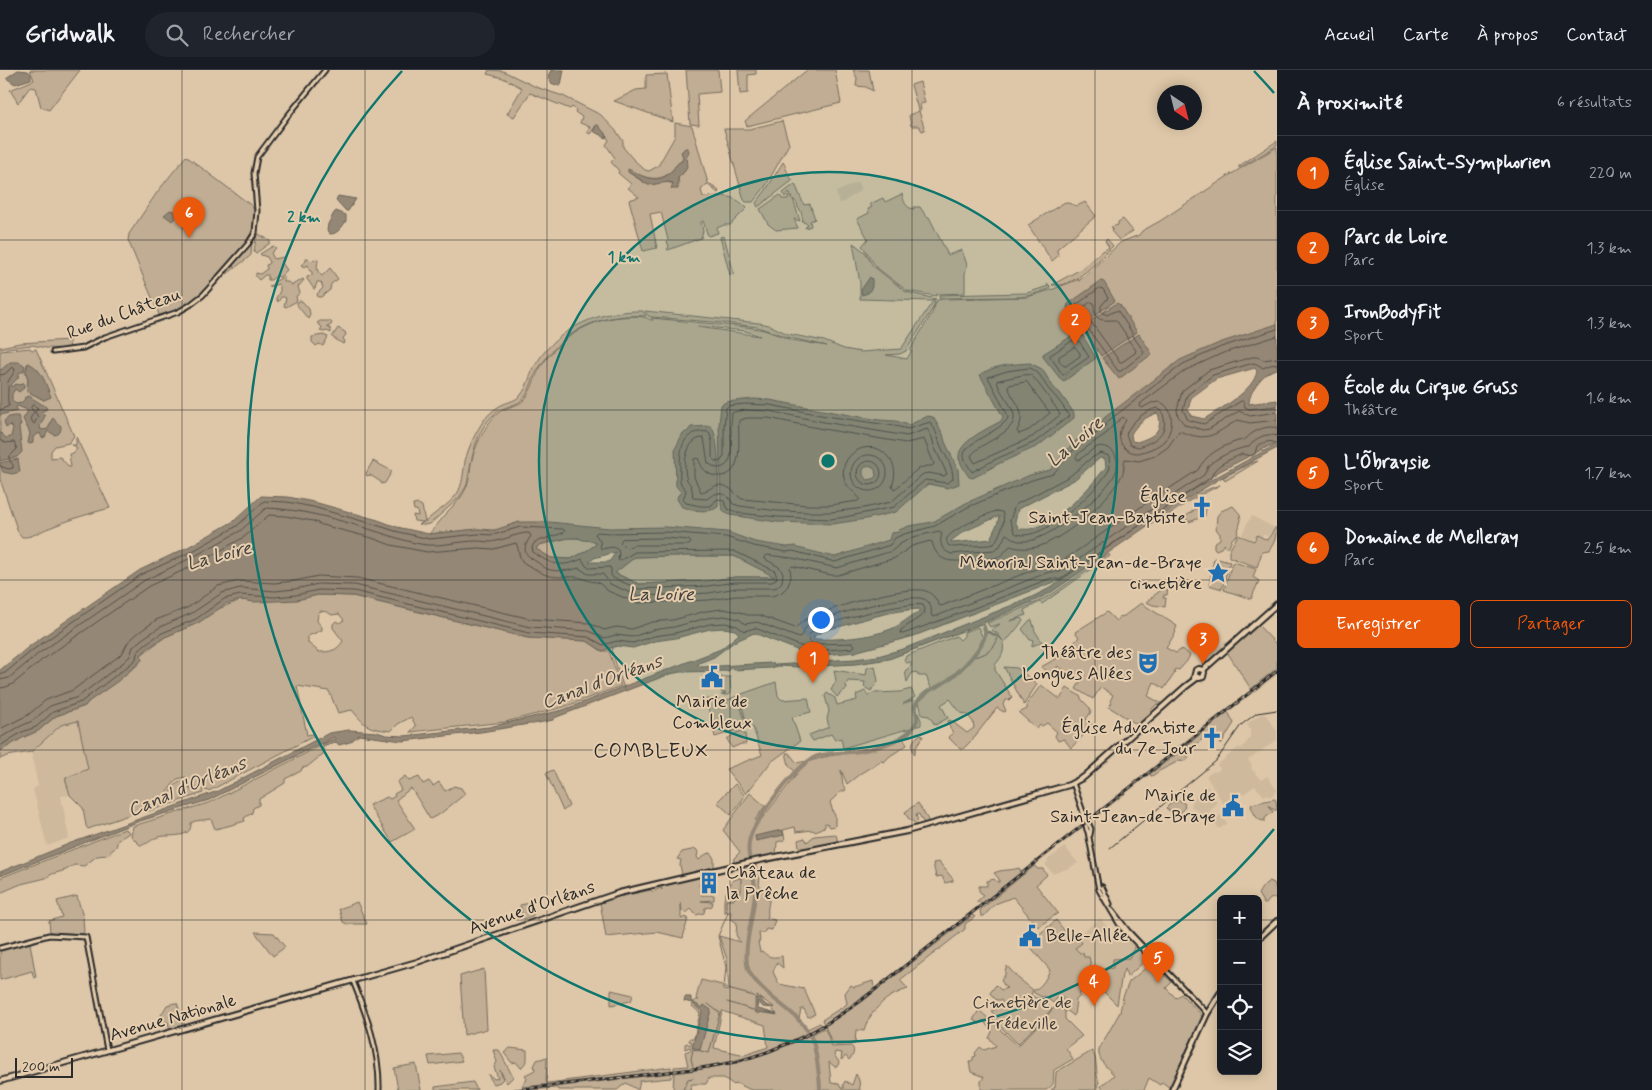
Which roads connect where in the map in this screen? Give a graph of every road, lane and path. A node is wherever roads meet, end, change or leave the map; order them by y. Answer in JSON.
{"nodes":[{"id":1,"x":325,"y":70,"type":"edge"},
{"id":2,"x":53,"y":352,"type":"dead end"},
{"id":3,"x":1277,"y":604,"type":"edge"},
{"id":4,"x":1203,"y":671,"type":"junction"},
{"id":5,"x":1196,"y":677,"type":"junction"},
{"id":6,"x":1073,"y":783,"type":"junction"},
{"id":7,"x":1101,"y":889,"type":"junction"},
{"id":8,"x":1277,"y":921,"type":"edge"},
{"id":9,"x":1262,"y":935,"type":"edge"},
{"id":10,"x":0,"y":948,"type":"edge"},
{"id":11,"x":1150,"y":956,"type":"junction"},
{"id":12,"x":353,"y":981,"type":"junction"},
{"id":13,"x":1217,"y":998,"type":"edge"},
{"id":14,"x":1206,"y":1014,"type":"junction"},
{"id":15,"x":108,"y":1050,"type":"junction"},
{"id":16,"x":0,"y":1081,"type":"edge"},
{"id":17,"x":379,"y":1090,"type":"edge"},
{"id":18,"x":1172,"y":1090,"type":"edge"}],
"edges":[{"from":1,"to":2,"type":"street","name":"Rue du Château"},
{"from":3,"to":4,"type":"main road"},
{"from":4,"to":5,"type":"main road"},
{"from":4,"to":5,"type":"main road"},
{"from":5,"to":6,"type":"main road","name":"Avenue d'Orléans"},
{"from":6,"to":7,"type":"street"},
{"from":6,"to":12,"type":"main road","name":"Avenue d'Orléans"},
{"from":7,"to":11,"type":"street"},
{"from":7,"to":11,"type":"street"},
{"from":8,"to":9,"type":"main road"},
{"from":10,"to":15,"type":"street"},
{"from":11,"to":14,"type":"street"},
{"from":12,"to":15,"type":"main road","name":"Avenue Nationale"},
{"from":12,"to":17,"type":"street"},
{"from":13,"to":14,"type":"main road"},
{"from":14,"to":18,"type":"main road"},
{"from":15,"to":16,"type":"main road","name":"Avenue Nationale"}]}
